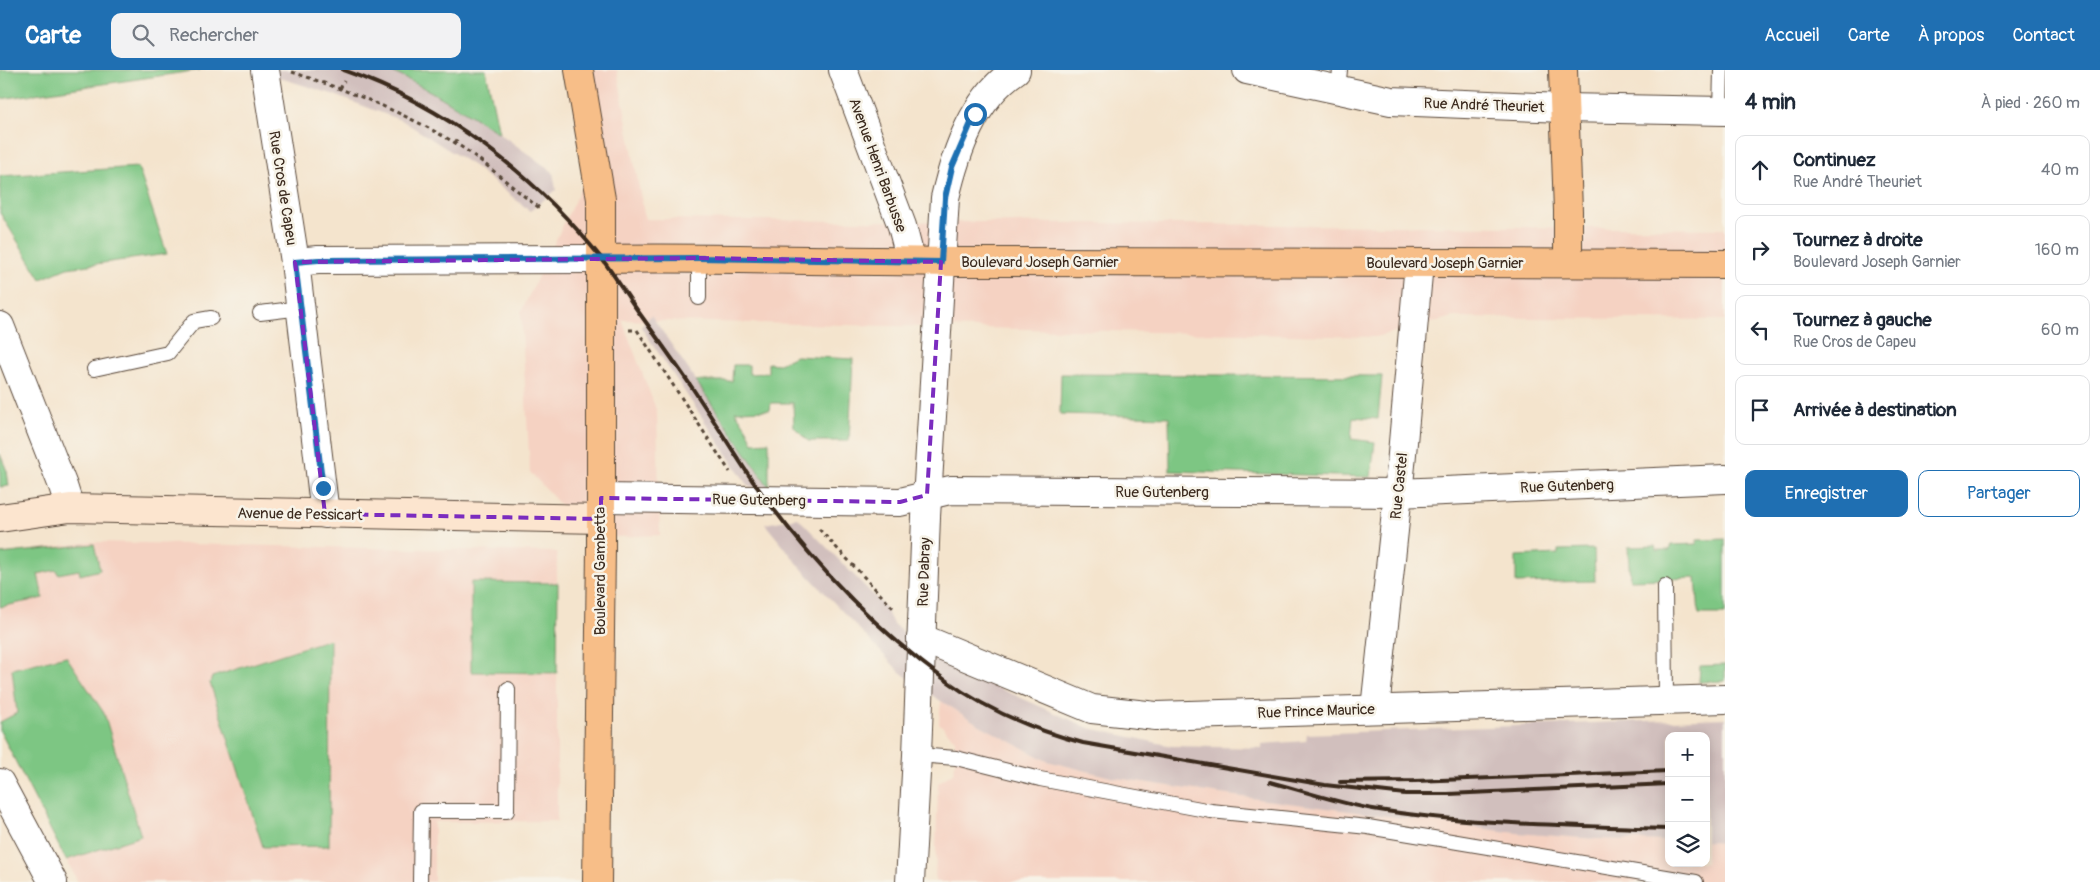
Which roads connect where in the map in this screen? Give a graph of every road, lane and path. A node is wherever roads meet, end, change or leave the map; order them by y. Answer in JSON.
{"nodes":[{"id":1,"x":275,"y":70,"type":"edge"},
{"id":2,"x":579,"y":70,"type":"edge"},
{"id":3,"x":843,"y":70,"type":"edge"},
{"id":4,"x":1016,"y":70,"type":"edge"},
{"id":5,"x":1247,"y":70,"type":"edge"},
{"id":6,"x":1563,"y":70,"type":"edge"},
{"id":7,"x":1721,"y":70,"type":"edge"},
{"id":8,"x":1339,"y":80,"type":"edge"},
{"id":9,"x":344,"y":82,"type":"dead end"},
{"id":10,"x":340,"y":89,"type":"junction"},
{"id":11,"x":1564,"y":108,"type":"junction"},
{"id":12,"x":1722,"y":111,"type":"edge"},
{"id":13,"x":458,"y":138,"type":"dead end"},
{"id":14,"x":455,"y":143,"type":"junction"},
{"id":15,"x":536,"y":198,"type":"dead end"},
{"id":16,"x":538,"y":206,"type":"junction"},
{"id":17,"x":541,"y":209,"type":"dead end"},
{"id":18,"x":699,"y":258,"type":"junction"},
{"id":19,"x":602,"y":259,"type":"junction"},
{"id":20,"x":912,"y":261,"type":"junction"},
{"id":21,"x":295,"y":262,"type":"junction"},
{"id":22,"x":941,"y":262,"type":"junction"},
{"id":23,"x":1568,"y":262,"type":"junction"},
{"id":24,"x":1419,"y":263,"type":"junction"},
{"id":25,"x":1725,"y":264,"type":"edge"},
{"id":26,"x":698,"y":298,"type":"dead end"},
{"id":27,"x":301,"y":308,"type":"junction"},
{"id":28,"x":260,"y":313,"type":"dead end"},
{"id":29,"x":211,"y":318,"type":"dead end"},
{"id":30,"x":0,"y":326,"type":"edge"},
{"id":31,"x":602,"y":331,"type":"junction"},
{"id":32,"x":94,"y":369,"type":"dead end"},
{"id":33,"x":1725,"y":479,"type":"edge"},
{"id":34,"x":1398,"y":493,"type":"junction"},
{"id":35,"x":928,"y":495,"type":"junction"},
{"id":36,"x":749,"y":500,"type":"junction"},
{"id":37,"x":792,"y":500,"type":"junction"},
{"id":38,"x":70,"y":508,"type":"junction"},
{"id":39,"x":601,"y":509,"type":"junction"},
{"id":40,"x":325,"y":514,"type":"junction"},
{"id":41,"x":0,"y":518,"type":"edge"},
{"id":42,"x":1665,"y":586,"type":"dead end"},
{"id":43,"x":922,"y":625,"type":"junction"},
{"id":44,"x":508,"y":689,"type":"dead end"},
{"id":45,"x":1725,"y":699,"type":"edge"},
{"id":46,"x":1666,"y":701,"type":"junction"},
{"id":47,"x":1375,"y":709,"type":"junction"},
{"id":48,"x":917,"y":755,"type":"junction"},
{"id":49,"x":0,"y":783,"type":"edge"},
{"id":50,"x":53,"y":882,"type":"edge"},
{"id":51,"x":420,"y":882,"type":"edge"},
{"id":52,"x":597,"y":882,"type":"edge"},
{"id":53,"x":910,"y":882,"type":"edge"},
{"id":54,"x":1696,"y":882,"type":"edge"}],
"edges":[{"from":1,"to":10,"type":"path"},
{"from":1,"to":21,"type":"street","name":"Rue Cros de Capeu"},
{"from":2,"to":19,"type":"main road","name":"Boulevard Gambetta"},
{"from":3,"to":20,"type":"street","name":"Avenue Henri Barbusse"},
{"from":4,"to":22,"type":"street"},
{"from":5,"to":8,"type":"street","name":"Rue André Theuriet"},
{"from":6,"to":11,"type":"main road"},
{"from":7,"to":12,"type":"lane"},
{"from":8,"to":11,"type":"street","name":"Rue André Theuriet"},
{"from":9,"to":10,"type":"path"},
{"from":10,"to":14,"type":"path"},
{"from":11,"to":12,"type":"street","name":"Rue André Theuriet"},
{"from":11,"to":23,"type":"main road"},
{"from":13,"to":14,"type":"path"},
{"from":14,"to":16,"type":"path"},
{"from":15,"to":16,"type":"path"},
{"from":16,"to":17,"type":"path"},
{"from":18,"to":19,"type":"main road","name":"Boulevard Joseph Garnier"},
{"from":18,"to":20,"type":"main road","name":"Boulevard Joseph Garnier"},
{"from":18,"to":26,"type":"lane"},
{"from":19,"to":21,"type":"street","name":"Boulevard Joseph Garnier"},
{"from":19,"to":31,"type":"main road","name":"Boulevard Gambetta"},
{"from":20,"to":22,"type":"main road","name":"Boulevard Joseph Garnier"},
{"from":21,"to":27,"type":"street","name":"Rue Cros de Capeu"},
{"from":22,"to":24,"type":"main road","name":"Boulevard Joseph Garnier"},
{"from":22,"to":35,"type":"street","name":"Rue Dabray"},
{"from":23,"to":24,"type":"main road","name":"Boulevard Joseph Garnier"},
{"from":23,"to":25,"type":"main road","name":"Boulevard Joseph Garnier"},
{"from":24,"to":34,"type":"street","name":"Rue Castel"},
{"from":27,"to":28,"type":"lane"},
{"from":27,"to":40,"type":"street","name":"Rue Cros de Capeu"},
{"from":29,"to":32,"type":"lane"},
{"from":30,"to":38,"type":"street"},
{"from":31,"to":36,"type":"path"},
{"from":31,"to":39,"type":"main road","name":"Boulevard Gambetta"},
{"from":33,"to":34,"type":"street","name":"Rue Gutenberg"},
{"from":34,"to":35,"type":"street","name":"Rue Gutenberg"},
{"from":34,"to":47,"type":"street","name":"Rue Castel"},
{"from":35,"to":37,"type":"street","name":"Rue Gutenberg"},
{"from":35,"to":43,"type":"street","name":"Rue Dabray"},
{"from":36,"to":37,"type":"street","name":"Rue Gutenberg"},
{"from":36,"to":39,"type":"street","name":"Rue Gutenberg"},
{"from":37,"to":43,"type":"path"},
{"from":38,"to":40,"type":"street","name":"Avenue de Pessicart"},
{"from":38,"to":41,"type":"street","name":"Avenue de Pessicart"},
{"from":39,"to":40,"type":"street","name":"Avenue de Pessicart"},
{"from":39,"to":52,"type":"main road","name":"Boulevard Gambetta"},
{"from":42,"to":46,"type":"lane"},
{"from":43,"to":47,"type":"street","name":"Rue Prince Maurice"},
{"from":43,"to":48,"type":"street","name":"Rue Dabray"},
{"from":44,"to":51,"type":"lane"},
{"from":45,"to":46,"type":"street","name":"Rue Prince Maurice"},
{"from":46,"to":47,"type":"street","name":"Rue Prince Maurice"},
{"from":48,"to":53,"type":"street","name":"Rue Dabray"},
{"from":48,"to":54,"type":"lane"},
{"from":49,"to":50,"type":"street"}]}
